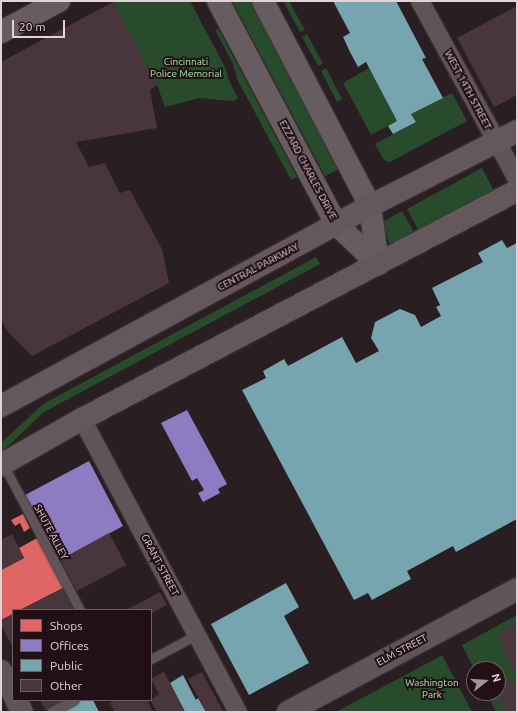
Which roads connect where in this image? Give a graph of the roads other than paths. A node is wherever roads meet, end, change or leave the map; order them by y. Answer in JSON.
{"nodes":[{"id":1,"x":59,"y":1,"type":"edge"},
{"id":2,"x":218,"y":1,"type":"edge"},
{"id":3,"x":264,"y":1,"type":"edge"},
{"id":4,"x":420,"y":1,"type":"edge"},
{"id":5,"x":1,"y":32,"type":"edge"},
{"id":6,"x":517,"y":131,"type":"edge"},
{"id":7,"x":496,"y":142,"type":"junction"},
{"id":8,"x":517,"y":179,"type":"edge"},
{"id":9,"x":517,"y":191,"type":"edge"},
{"id":10,"x":370,"y":206,"type":"junction"},
{"id":11,"x":336,"y":224,"type":"junction"},
{"id":12,"x":378,"y":264,"type":"junction"},
{"id":13,"x":1,"y":406,"type":"edge"},
{"id":14,"x":82,"y":419,"type":"junction"},
{"id":15,"x":2,"y":464,"type":"edge"},
{"id":16,"x":517,"y":589,"type":"edge"},
{"id":17,"x":79,"y":609,"type":"edge"},
{"id":18,"x":198,"y":634,"type":"junction"},
{"id":19,"x":152,"y":658,"type":"edge"},
{"id":20,"x":1,"y":671,"type":"edge"},
{"id":21,"x":12,"y":692,"type":"edge"},
{"id":22,"x":16,"y":701,"type":"edge"},
{"id":23,"x":72,"y":701,"type":"edge"},
{"id":24,"x":22,"y":712,"type":"edge"},
{"id":25,"x":51,"y":712,"type":"edge"},
{"id":26,"x":238,"y":712,"type":"edge"},
{"id":27,"x":288,"y":712,"type":"edge"}],
"edges":[{"from":1,"to":5,"type":"main road"},
{"from":2,"to":11,"type":"main road","name":"EZZARD CHARLES DRIVE"},
{"from":3,"to":10,"type":"main road"},
{"from":4,"to":7,"type":"street","name":"WEST 14TH STREET"},
{"from":6,"to":7,"type":"main road","name":"CENTRAL PARKWAY"},
{"from":7,"to":8,"type":"street","name":"WEST 14TH STREET"},
{"from":7,"to":10,"type":"main road","name":"CENTRAL PARKWAY"},
{"from":9,"to":12,"type":"main road"},
{"from":10,"to":11,"type":"main road","name":"CENTRAL PARKWAY"},
{"from":10,"to":12,"type":"main road"},
{"from":11,"to":12,"type":"main road","name":"EZZARD CHARLES DRIVE"},
{"from":11,"to":13,"type":"main road","name":"CENTRAL PARKWAY"},
{"from":12,"to":14,"type":"main road"},
{"from":14,"to":15,"type":"main road"},
{"from":14,"to":18,"type":"street","name":"GRANT STREET"},
{"from":15,"to":17,"type":"lane","name":"SHUTE ALLEY"},
{"from":16,"to":27,"type":"street","name":"ELM STREET"},
{"from":18,"to":19,"type":"lane"},
{"from":18,"to":26,"type":"street","name":"GRANT STREET"},
{"from":20,"to":21,"type":"street"},
{"from":22,"to":24,"type":"street"},
{"from":23,"to":25,"type":"lane"}]}
